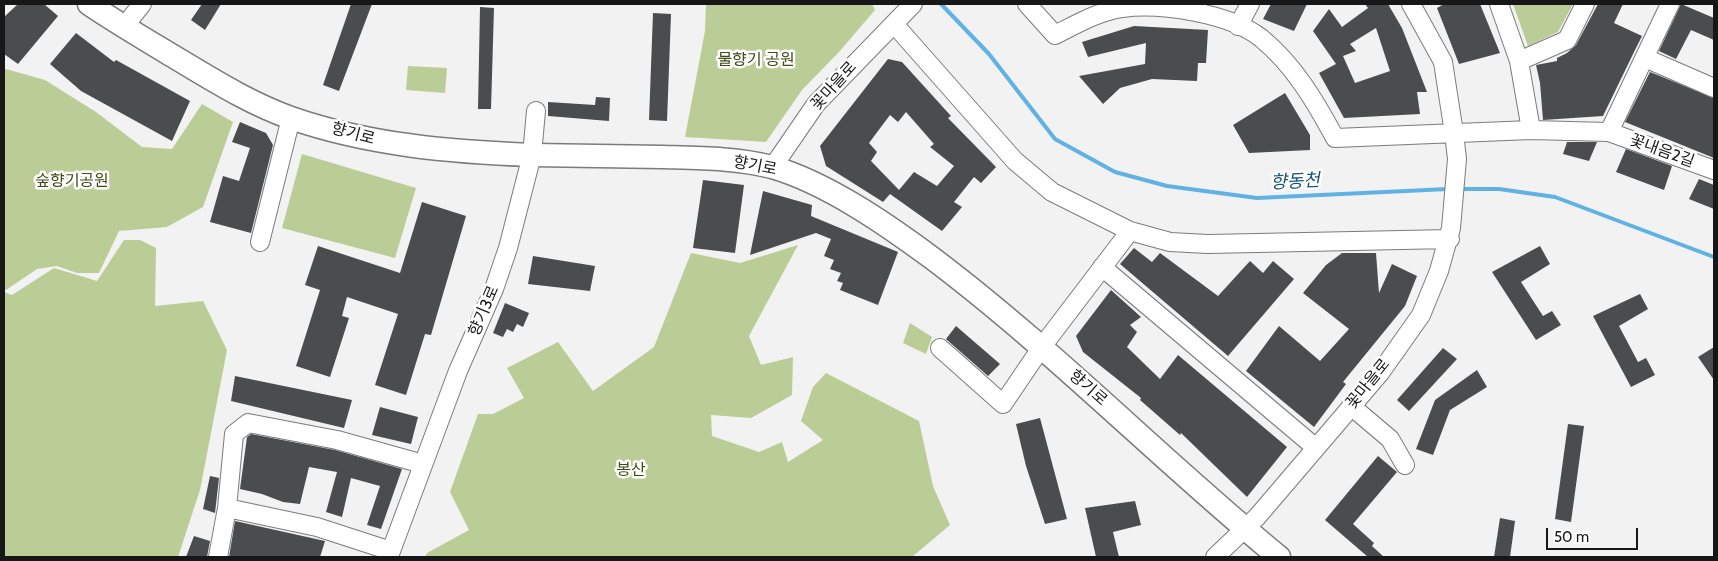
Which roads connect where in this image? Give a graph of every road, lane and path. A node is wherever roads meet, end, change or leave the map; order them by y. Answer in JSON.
{"nodes":[{"id":1,"x":89,"y":4,"type":"edge"},
{"id":2,"x":142,"y":4,"type":"edge"},
{"id":3,"x":1027,"y":4,"type":"edge"},
{"id":4,"x":1250,"y":4,"type":"edge"},
{"id":5,"x":1411,"y":4,"type":"edge"},
{"id":6,"x":1500,"y":4,"type":"edge"},
{"id":7,"x":1584,"y":4,"type":"edge"},
{"id":8,"x":1670,"y":4,"type":"edge"},
{"id":9,"x":904,"y":13,"type":"edge"},
{"id":10,"x":1238,"y":26,"type":"junction"},
{"id":11,"x":124,"y":28,"type":"junction"},
{"id":12,"x":1645,"y":58,"type":"junction"},
{"id":13,"x":1519,"y":61,"type":"junction"},
{"id":14,"x":1714,"y":88,"type":"edge"},
{"id":15,"x":536,"y":111,"type":"dead end"},
{"id":16,"x":291,"y":118,"type":"junction"},
{"id":17,"x":1531,"y":130,"type":"junction"},
{"id":18,"x":1610,"y":132,"type":"junction"},
{"id":19,"x":1454,"y":133,"type":"junction"},
{"id":20,"x":532,"y":155,"type":"junction"},
{"id":21,"x":772,"y":168,"type":"junction"},
{"id":22,"x":1714,"y":170,"type":"edge"},
{"id":23,"x":1130,"y":231,"type":"junction"},
{"id":24,"x":1450,"y":239,"type":"junction"},
{"id":25,"x":260,"y":242,"type":"dead end"},
{"id":26,"x":1102,"y":267,"type":"junction"},
{"id":27,"x":940,"y":348,"type":"dead end"},
{"id":28,"x":1041,"y":348,"type":"junction"},
{"id":29,"x":1351,"y":406,"type":"junction"},
{"id":30,"x":1316,"y":448,"type":"junction"},
{"id":31,"x":423,"y":464,"type":"junction"},
{"id":32,"x":1405,"y":466,"type":"dead end"},
{"id":33,"x":228,"y":508,"type":"junction"},
{"id":34,"x":1245,"y":529,"type":"junction"},
{"id":35,"x":389,"y":554,"type":"edge"},
{"id":36,"x":218,"y":557,"type":"edge"},
{"id":37,"x":1215,"y":557,"type":"edge"},
{"id":38,"x":1279,"y":557,"type":"edge"}],
"edges":[{"from":1,"to":11,"type":"main road","name":"향기로"},
{"from":2,"to":11,"type":"street"},
{"from":3,"to":10,"type":"street"},
{"from":4,"to":10,"type":"street"},
{"from":5,"to":19,"type":"street"},
{"from":6,"to":13,"type":"street"},
{"from":7,"to":13,"type":"street"},
{"from":8,"to":12,"type":"street","name":"꽃내음2길"},
{"from":9,"to":21,"type":"street","name":"꽃마을로"},
{"from":9,"to":23,"type":"street"},
{"from":10,"to":19,"type":"street","name":"꽃내음2길"},
{"from":11,"to":16,"type":"main road","name":"향기로"},
{"from":12,"to":14,"type":"street"},
{"from":12,"to":18,"type":"street","name":"꽃내음2길"},
{"from":13,"to":17,"type":"street"},
{"from":15,"to":20,"type":"street","name":"향기3로"},
{"from":16,"to":20,"type":"main road","name":"향기로"},
{"from":16,"to":25,"type":"street"},
{"from":17,"to":18,"type":"street","name":"꽃내음2길"},
{"from":17,"to":19,"type":"street","name":"꽃내음2길"},
{"from":18,"to":22,"type":"street","name":"꽃내음2길"},
{"from":19,"to":24,"type":"street","name":"꽃마을로"},
{"from":20,"to":21,"type":"main road","name":"향기로"},
{"from":20,"to":31,"type":"street","name":"향기3로"},
{"from":21,"to":28,"type":"main road","name":"향기로"},
{"from":23,"to":24,"type":"street"},
{"from":23,"to":26,"type":"street"},
{"from":24,"to":29,"type":"street","name":"꽃마을로"},
{"from":26,"to":28,"type":"street"},
{"from":26,"to":30,"type":"street"},
{"from":27,"to":28,"type":"street"},
{"from":28,"to":34,"type":"main road","name":"향기로"},
{"from":29,"to":30,"type":"street","name":"꽃마을로"},
{"from":29,"to":32,"type":"street"},
{"from":30,"to":34,"type":"street","name":"꽃마을로"},
{"from":31,"to":33,"type":"street"},
{"from":31,"to":35,"type":"street","name":"향기3로"},
{"from":33,"to":35,"type":"street","name":"향기3로"},
{"from":33,"to":36,"type":"street"},
{"from":34,"to":37,"type":"street","name":"꽃마을로"},
{"from":34,"to":38,"type":"main road","name":"향기로"}]}
